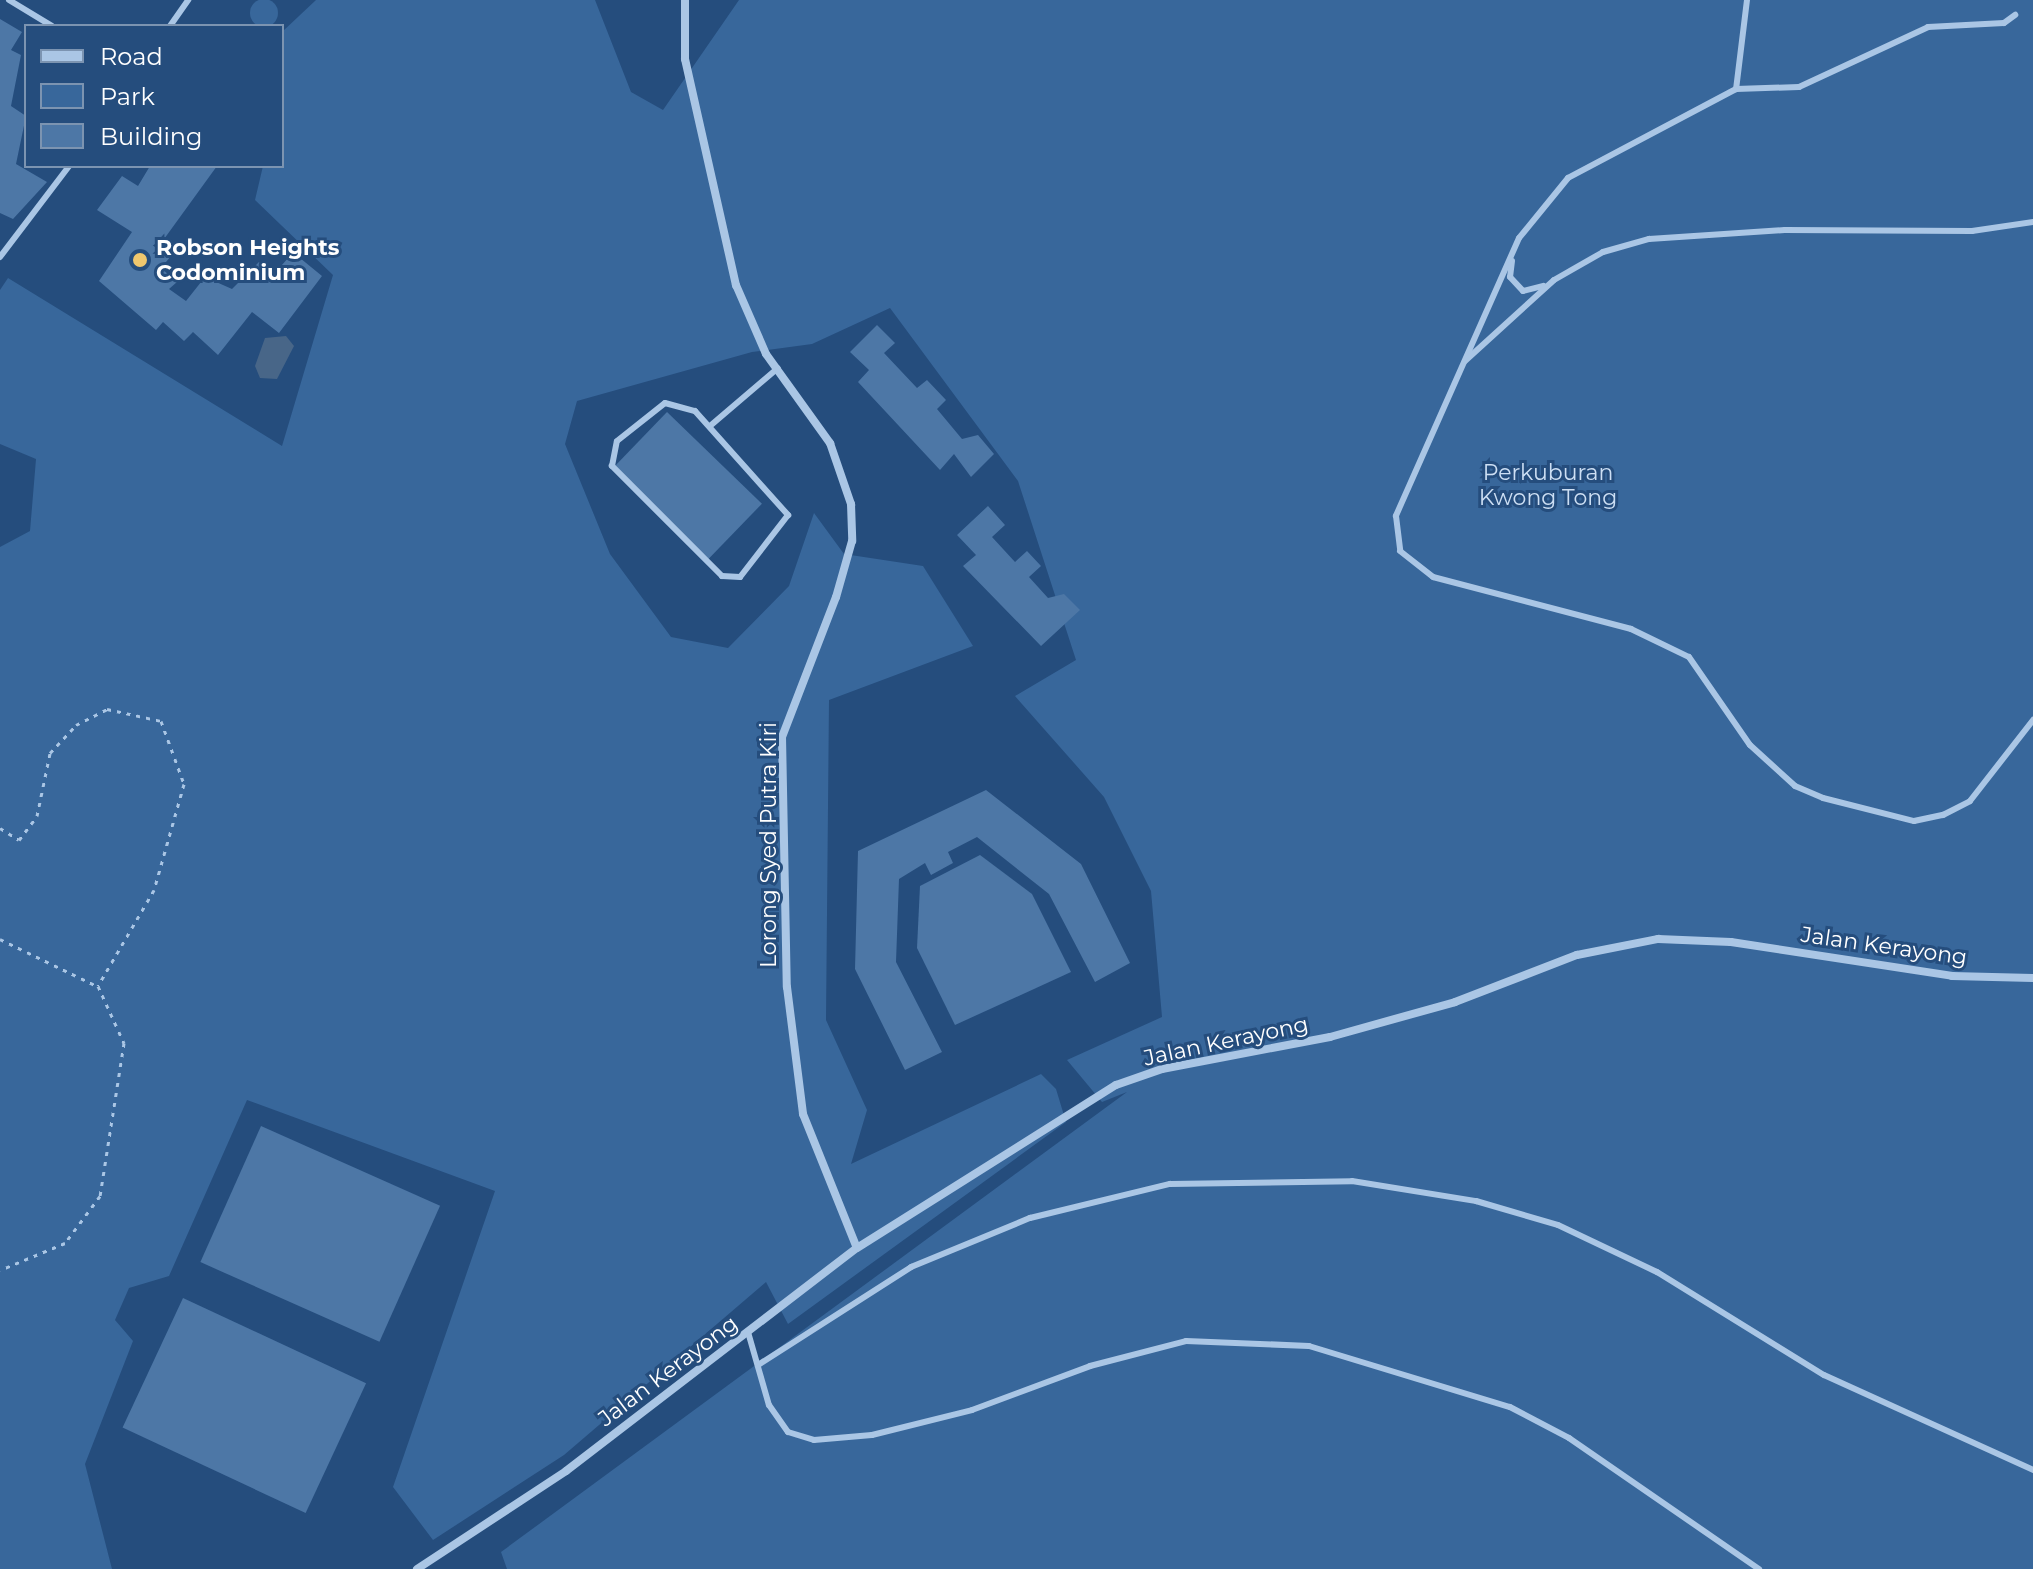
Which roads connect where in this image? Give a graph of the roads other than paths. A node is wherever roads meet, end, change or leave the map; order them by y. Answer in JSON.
{"nodes":[{"id":1,"x":9,"y":0,"type":"edge"},
{"id":2,"x":188,"y":0,"type":"edge"},
{"id":3,"x":685,"y":0,"type":"edge"},
{"id":4,"x":1747,"y":0,"type":"edge"},
{"id":5,"x":2015,"y":15,"type":"dead end"},
{"id":6,"x":49,"y":24,"type":"edge"},
{"id":7,"x":171,"y":24,"type":"edge"},
{"id":8,"x":1736,"y":89,"type":"junction"},
{"id":9,"x":67,"y":168,"type":"edge"},
{"id":10,"x":2033,"y":222,"type":"edge"},
{"id":11,"x":1519,"y":238,"type":"junction"},
{"id":12,"x":0,"y":257,"type":"edge"},
{"id":13,"x":1554,"y":280,"type":"junction"},
{"id":14,"x":1462,"y":363,"type":"junction"},
{"id":15,"x":778,"y":368,"type":"junction"},
{"id":16,"x":710,"y":426,"type":"junction"},
{"id":17,"x":2033,"y":720,"type":"edge"},
{"id":18,"x":2033,"y":978,"type":"edge"},
{"id":19,"x":857,"y":1248,"type":"junction"},
{"id":20,"x":748,"y":1332,"type":"junction"},
{"id":21,"x":758,"y":1365,"type":"junction"},
{"id":22,"x":2033,"y":1470,"type":"edge"},
{"id":23,"x":432,"y":1561,"type":"junction"},
{"id":24,"x":417,"y":1569,"type":"edge"},
{"id":25,"x":438,"y":1569,"type":"edge"},
{"id":26,"x":1759,"y":1569,"type":"edge"}],
"edges":[{"from":1,"to":6,"type":"lane"},
{"from":2,"to":7,"type":"lane"},
{"from":3,"to":15,"type":"street","name":"Lorong Syed Putra Kiri"},
{"from":4,"to":8,"type":"lane"},
{"from":5,"to":8,"type":"lane"},
{"from":8,"to":11,"type":"lane"},
{"from":9,"to":12,"type":"lane"},
{"from":10,"to":13,"type":"lane"},
{"from":11,"to":13,"type":"lane"},
{"from":11,"to":14,"type":"lane"},
{"from":13,"to":14,"type":"lane"},
{"from":14,"to":17,"type":"lane"},
{"from":15,"to":16,"type":"lane"},
{"from":15,"to":19,"type":"street","name":"Lorong Syed Putra Kiri"},
{"from":16,"to":16,"type":"lane"},
{"from":18,"to":19,"type":"street","name":"Jalan Kerayong"},
{"from":19,"to":20,"type":"street","name":"Jalan Kerayong"},
{"from":20,"to":21,"type":"lane"},
{"from":20,"to":23,"type":"street","name":"Jalan Kerayong"},
{"from":21,"to":22,"type":"lane"},
{"from":21,"to":26,"type":"lane"},
{"from":23,"to":24,"type":"street","name":"Jalan Kerayong"},
{"from":23,"to":25,"type":"lane"}]}
